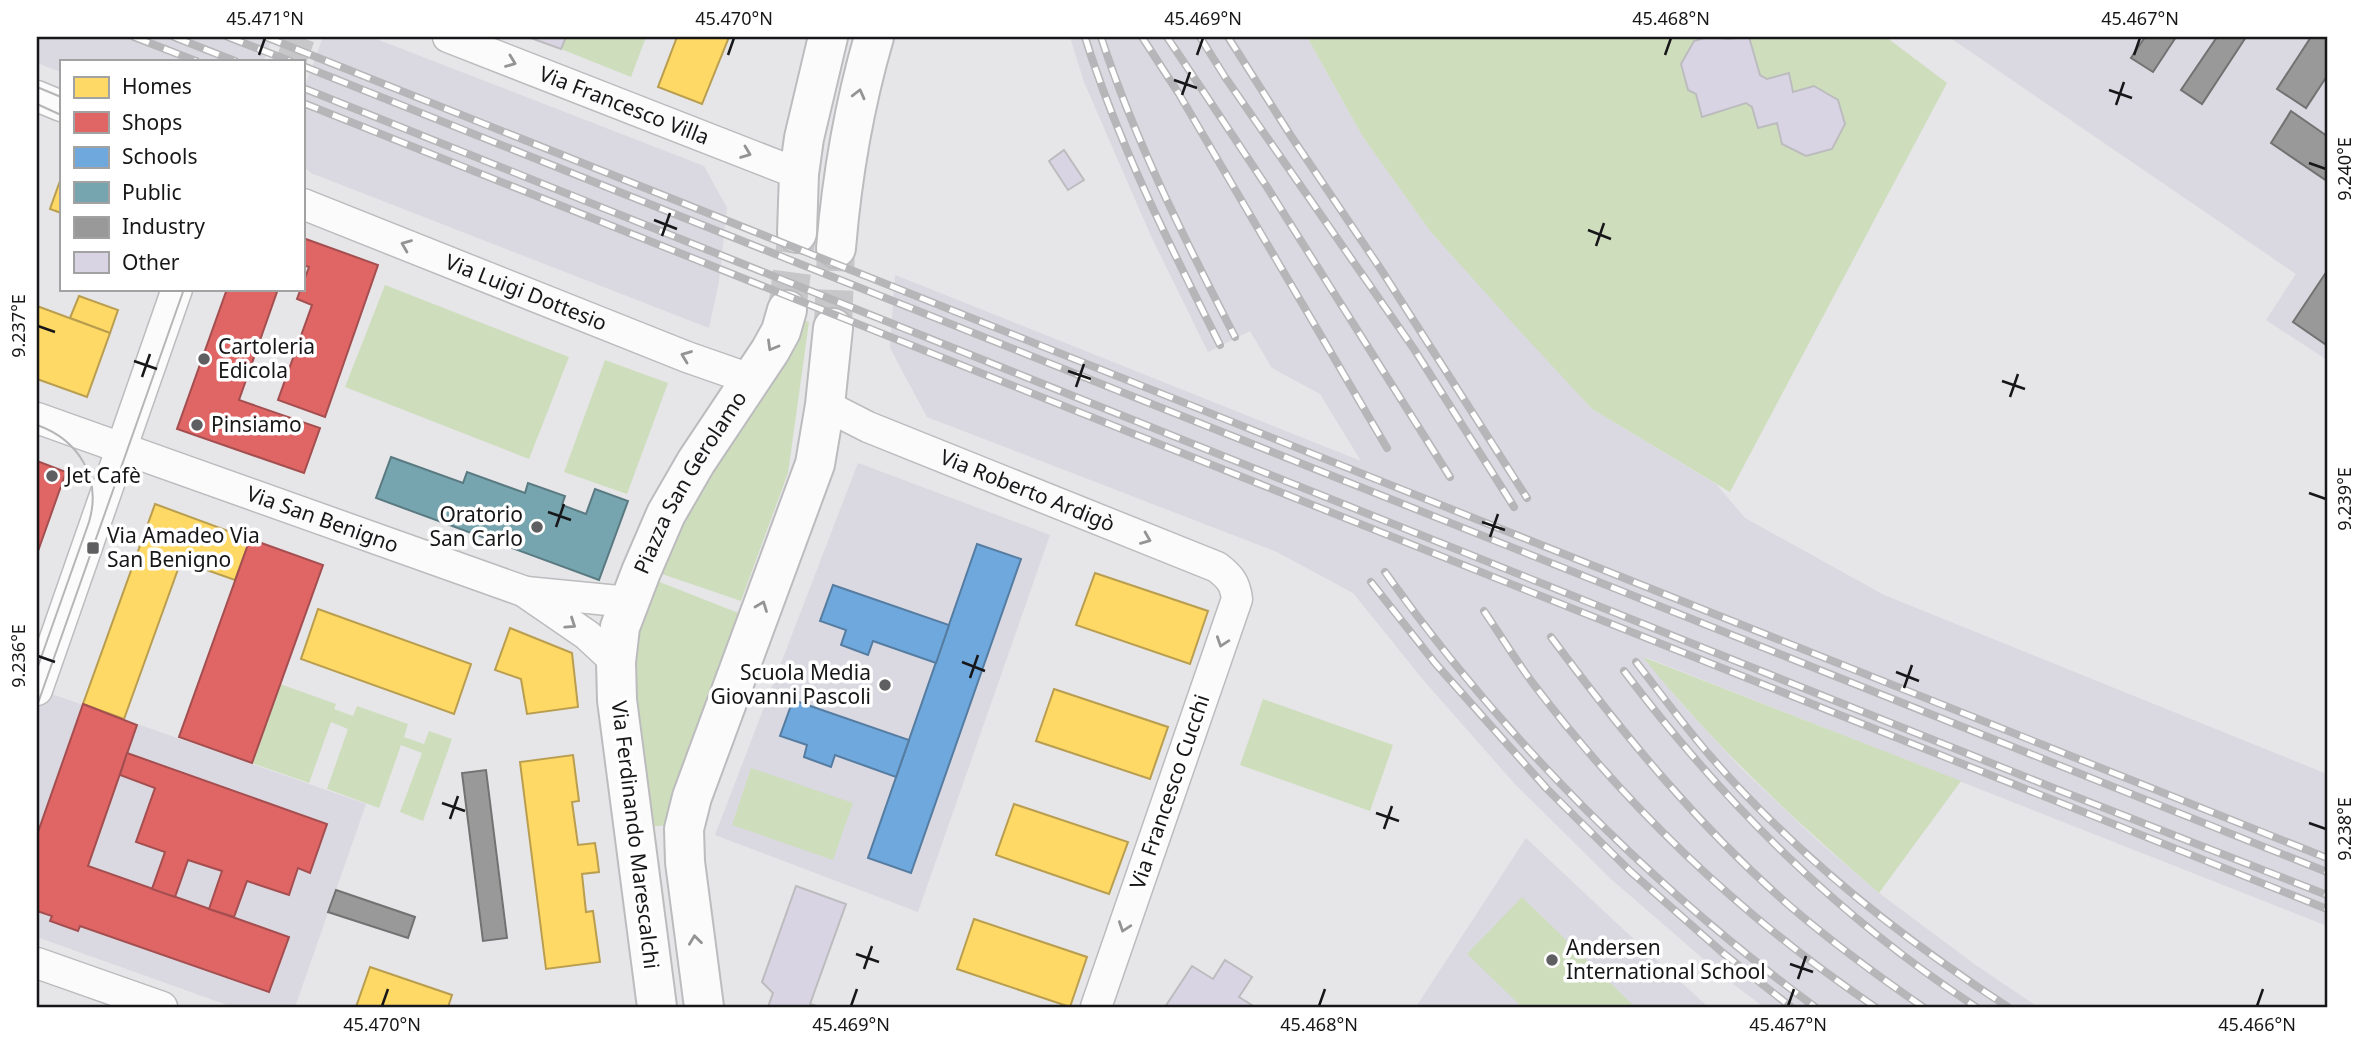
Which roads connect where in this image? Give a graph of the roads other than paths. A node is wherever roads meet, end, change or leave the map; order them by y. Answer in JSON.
{"nodes":[{"id":1,"x":448,"y":37,"type":"edge"},
{"id":2,"x":828,"y":37,"type":"edge"},
{"id":3,"x":874,"y":37,"type":"edge"},
{"id":4,"x":37,"y":96,"type":"edge"},
{"id":5,"x":60,"y":106,"type":"edge"},
{"id":6,"x":799,"y":174,"type":"junction"},
{"id":7,"x":304,"y":204,"type":"edge"},
{"id":8,"x":797,"y":233,"type":"tunnel mouth"},
{"id":9,"x":836,"y":248,"type":"tunnel mouth"},
{"id":10,"x":177,"y":290,"type":"edge"},
{"id":11,"x":787,"y":310,"type":"tunnel mouth"},
{"id":12,"x":833,"y":328,"type":"tunnel mouth"},
{"id":13,"x":750,"y":379,"type":"junction"},
{"id":14,"x":825,"y":405,"type":"junction"},
{"id":15,"x":37,"y":418,"type":"edge"},
{"id":16,"x":120,"y":449,"type":"junction"},
{"id":17,"x":1230,"y":578,"type":"joint"},
{"id":18,"x":523,"y":591,"type":"junction"},
{"id":19,"x":629,"y":602,"type":"junction"},
{"id":20,"x":616,"y":662,"type":"junction"},
{"id":21,"x":37,"y":690,"type":"edge"},
{"id":22,"x":37,"y":963,"type":"edge"},
{"id":23,"x":162,"y":1007,"type":"edge"},
{"id":24,"x":657,"y":1007,"type":"edge"},
{"id":25,"x":704,"y":1007,"type":"edge"},
{"id":26,"x":1096,"y":1007,"type":"edge"}],
"edges":[{"from":1,"to":6,"type":"street","name":"Via Francesco Villa","one_way":true},
{"from":2,"to":6,"type":"street"},
{"from":9,"to":3,"type":"street","one_way":true},
{"from":4,"to":5,"type":"street"},
{"from":6,"to":8,"type":"street"},
{"from":13,"to":7,"type":"street","name":"Via Luigi Dottesio","one_way":true},
{"from":10,"to":16,"type":"street"},
{"from":11,"to":13,"type":"street","name":"Piazza San Gerolamo","one_way":true},
{"from":12,"to":14,"type":"street"},
{"from":13,"to":19,"type":"street","name":"Piazza San Gerolamo"},
{"from":14,"to":17,"type":"street","name":"Via Roberto Ardigò","one_way":true},
{"from":25,"to":14,"type":"street","one_way":true},
{"from":15,"to":16,"type":"street","name":"Via San Benigno"},
{"from":16,"to":18,"type":"street","name":"Via San Benigno"},
{"from":16,"to":21,"type":"street"},
{"from":17,"to":26,"type":"street","name":"Via Francesco Cucchi","one_way":true},
{"from":18,"to":19,"type":"street","name":"Via San Benigno"},
{"from":18,"to":20,"type":"street","name":"Via San Benigno","one_way":true},
{"from":19,"to":20,"type":"street","name":"Piazza San Gerolamo"},
{"from":20,"to":24,"type":"street","name":"Via Ferdinando Marescalchi"},
{"from":22,"to":23,"type":"street"}]}
